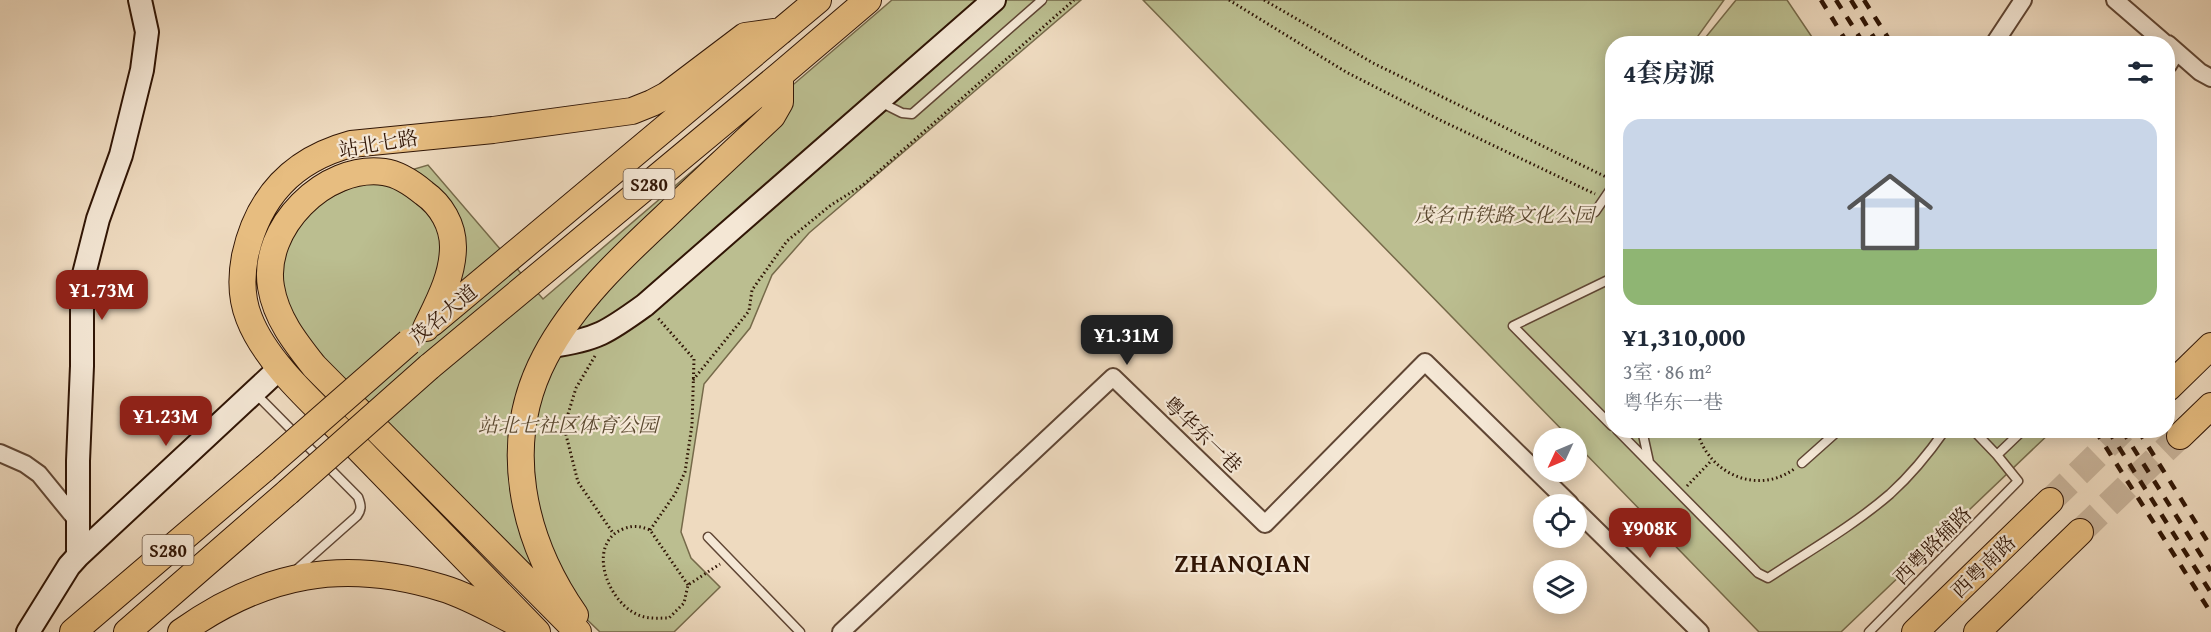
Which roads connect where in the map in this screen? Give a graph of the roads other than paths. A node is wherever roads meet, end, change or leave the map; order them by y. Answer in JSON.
{"nodes":[{"id":1,"x":140,"y":0,"type":"edge"},
{"id":2,"x":818,"y":0,"type":"edge"},
{"id":3,"x":868,"y":0,"type":"edge"},
{"id":4,"x":994,"y":0,"type":"edge"},
{"id":5,"x":1042,"y":0,"type":"edge"},
{"id":6,"x":2023,"y":0,"type":"edge"},
{"id":7,"x":2115,"y":0,"type":"edge"},
{"id":8,"x":781,"y":31,"type":"junction"},
{"id":9,"x":1999,"y":36,"type":"edge"},
{"id":10,"x":2153,"y":36,"type":"edge"},
{"id":11,"x":2175,"y":55,"type":"edge"},
{"id":12,"x":780,"y":75,"type":"junction"},
{"id":13,"x":2211,"y":78,"type":"edge"},
{"id":14,"x":877,"y":101,"type":"junction"},
{"id":15,"x":1605,"y":197,"type":"edge"},
{"id":16,"x":1595,"y":212,"type":"dead end"},
{"id":17,"x":1605,"y":281,"type":"edge"},
{"id":18,"x":418,"y":335,"type":"junction"},
{"id":19,"x":551,"y":346,"type":"junction"},
{"id":20,"x":2211,"y":346,"type":"edge"},
{"id":21,"x":281,"y":367,"type":"junction"},
{"id":22,"x":2175,"y":381,"type":"edge"},
{"id":23,"x":254,"y":393,"type":"junction"},
{"id":24,"x":2211,"y":406,"type":"edge"},
{"id":25,"x":1605,"y":419,"type":"edge"},
{"id":26,"x":2180,"y":436,"type":"tunnel mouth"},
{"id":27,"x":1625,"y":438,"type":"edge"},
{"id":28,"x":1644,"y":438,"type":"edge"},
{"id":29,"x":1830,"y":438,"type":"edge"},
{"id":30,"x":1939,"y":438,"type":"edge"},
{"id":31,"x":1980,"y":438,"type":"edge"},
{"id":32,"x":2015,"y":438,"type":"edge"},
{"id":33,"x":0,"y":453,"type":"edge"},
{"id":34,"x":1997,"y":455,"type":"junction"},
{"id":35,"x":1649,"y":462,"type":"junction"},
{"id":36,"x":1802,"y":463,"type":"dead end"},
{"id":37,"x":1560,"y":494,"type":"edge"},
{"id":38,"x":2050,"y":501,"type":"tunnel mouth"},
{"id":39,"x":1587,"y":521,"type":"edge"},
{"id":40,"x":79,"y":523,"type":"junction"},
{"id":41,"x":2080,"y":532,"type":"tunnel mouth"},
{"id":42,"x":708,"y":537,"type":"dead end"},
{"id":43,"x":78,"y":556,"type":"junction"},
{"id":44,"x":286,"y":579,"type":"junction"},
{"id":45,"x":28,"y":632,"type":"edge"},
{"id":46,"x":73,"y":632,"type":"edge"},
{"id":47,"x":127,"y":632,"type":"edge"},
{"id":48,"x":181,"y":632,"type":"edge"},
{"id":49,"x":536,"y":632,"type":"edge"},
{"id":50,"x":578,"y":632,"type":"edge"},
{"id":51,"x":587,"y":632,"type":"edge"},
{"id":52,"x":800,"y":632,"type":"edge"},
{"id":53,"x":840,"y":632,"type":"edge"},
{"id":54,"x":1700,"y":632,"type":"edge"},
{"id":55,"x":1869,"y":632,"type":"edge"},
{"id":56,"x":1915,"y":632,"type":"edge"},
{"id":57,"x":1977,"y":632,"type":"edge"}],
"edges":[{"from":1,"to":40,"type":"street"},
{"from":2,"to":8,"type":"main road","name":"茂名大道","number":"S280"},
{"from":3,"to":12,"type":"main road","name":"茂名大道","number":"S280"},
{"from":4,"to":14,"type":"street"},
{"from":5,"to":14,"type":"lane"},
{"from":6,"to":9,"type":"street"},
{"from":7,"to":10,"type":"street"},
{"from":8,"to":18,"type":"main road","name":"茂名大道","number":"S280"},
{"from":8,"to":21,"type":"main road","name":"站北七路"},
{"from":11,"to":13,"type":"street"},
{"from":12,"to":19,"type":"main road"},
{"from":12,"to":47,"type":"main road","name":"茂名大道","number":"S280","bridge":true},
{"from":14,"to":19,"type":"street"},
{"from":15,"to":16,"type":"lane"},
{"from":17,"to":25,"type":"lane"},
{"from":18,"to":46,"type":"main road","name":"茂名大道","number":"S280","bridge":true},
{"from":18,"to":50,"type":"main road","name":"站北七路"},
{"from":19,"to":51,"type":"main road"},
{"from":20,"to":22,"type":"main road"},
{"from":21,"to":23,"type":"street"},
{"from":21,"to":49,"type":"main road","name":"站北七路"},
{"from":23,"to":43,"type":"street"},
{"from":23,"to":44,"type":"lane"},
{"from":24,"to":26,"type":"main road"},
{"from":27,"to":35,"type":"lane"},
{"from":28,"to":35,"type":"lane"},
{"from":29,"to":36,"type":"lane"},
{"from":30,"to":35,"type":"lane"},
{"from":31,"to":34,"type":"lane"},
{"from":32,"to":34,"type":"lane"},
{"from":33,"to":40,"type":"street"},
{"from":34,"to":55,"type":"lane","name":"西粤路辅路"},
{"from":37,"to":53,"type":"street","name":"粤华东一巷"},
{"from":38,"to":56,"type":"main road","name":"西粤南路"},
{"from":39,"to":54,"type":"street"},
{"from":40,"to":43,"type":"street"},
{"from":41,"to":57,"type":"main road"},
{"from":42,"to":52,"type":"lane"},
{"from":43,"to":45,"type":"street"},
{"from":44,"to":48,"type":"main road"},
{"from":44,"to":49,"type":"main road"}]}
